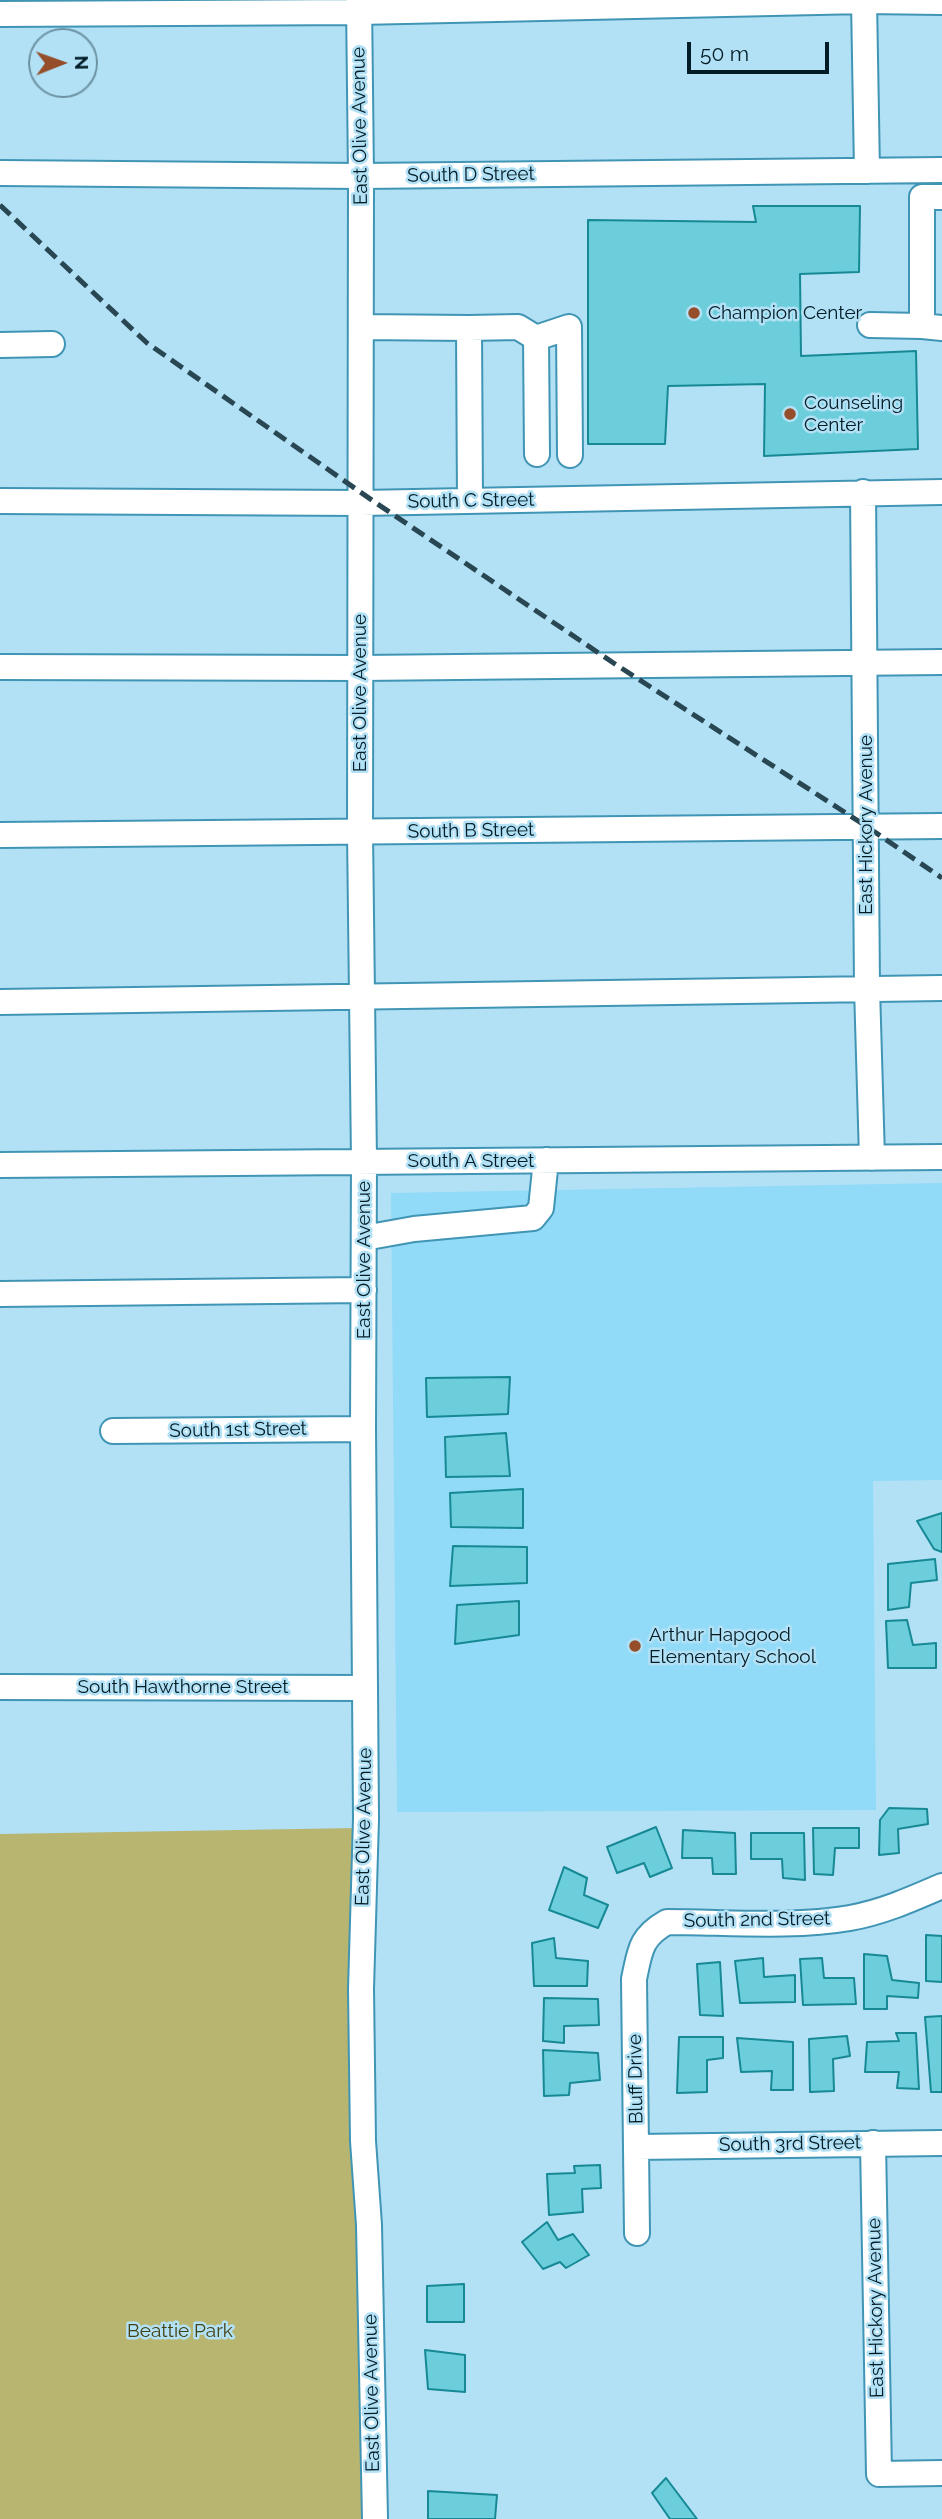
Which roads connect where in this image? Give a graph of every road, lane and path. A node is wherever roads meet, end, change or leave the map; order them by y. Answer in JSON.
{"nodes":[{"id":1,"x":864,"y":1,"type":"edge"},
{"id":2,"x":942,"y":2,"type":"edge"},
{"id":3,"x":359,"y":6,"type":"edge"},
{"id":4,"x":0,"y":14,"type":"edge"},
{"id":5,"x":942,"y":170,"type":"edge"},
{"id":6,"x":867,"y":171,"type":"junction"},
{"id":7,"x":0,"y":173,"type":"edge"},
{"id":8,"x":361,"y":176,"type":"junction"},
{"id":9,"x":942,"y":197,"type":"edge"},
{"id":10,"x":870,"y":326,"type":"dead end"},
{"id":11,"x":361,"y":327,"type":"junction"},
{"id":12,"x":932,"y":327,"type":"edge"},
{"id":13,"x":469,"y":328,"type":"junction"},
{"id":14,"x":536,"y":338,"type":"junction"},
{"id":15,"x":52,"y":344,"type":"dead end"},
{"id":16,"x":0,"y":345,"type":"edge"},
{"id":17,"x":537,"y":454,"type":"dead end"},
{"id":18,"x":570,"y":455,"type":"dead end"},
{"id":19,"x":863,"y":492,"type":"junction"},
{"id":20,"x":942,"y":492,"type":"edge"},
{"id":21,"x":0,"y":501,"type":"edge"},
{"id":22,"x":470,"y":501,"type":"junction"},
{"id":23,"x":361,"y":503,"type":"junction"},
{"id":24,"x":865,"y":662,"type":"junction"},
{"id":25,"x":942,"y":662,"type":"edge"},
{"id":26,"x":0,"y":667,"type":"edge"},
{"id":27,"x":360,"y":668,"type":"junction"},
{"id":28,"x":866,"y":826,"type":"junction"},
{"id":29,"x":942,"y":826,"type":"edge"},
{"id":30,"x":360,"y":832,"type":"junction"},
{"id":31,"x":0,"y":835,"type":"edge"},
{"id":32,"x":867,"y":988,"type":"junction"},
{"id":33,"x":942,"y":988,"type":"edge"},
{"id":34,"x":362,"y":998,"type":"junction"},
{"id":35,"x":0,"y":1002,"type":"edge"},
{"id":36,"x":942,"y":1157,"type":"edge"},
{"id":37,"x":872,"y":1158,"type":"junction"},
{"id":38,"x":546,"y":1160,"type":"junction"},
{"id":39,"x":365,"y":1161,"type":"junction"},
{"id":40,"x":0,"y":1165,"type":"edge"},
{"id":41,"x":364,"y":1238,"type":"junction"},
{"id":42,"x":363,"y":1290,"type":"junction"},
{"id":43,"x":0,"y":1294,"type":"edge"},
{"id":44,"x":363,"y":1429,"type":"junction"},
{"id":45,"x":113,"y":1432,"type":"dead end"},
{"id":46,"x":0,"y":1687,"type":"edge"},
{"id":47,"x":365,"y":1688,"type":"junction"},
{"id":48,"x":942,"y":1886,"type":"edge"},
{"id":49,"x":652,"y":1930,"type":"joint"},
{"id":50,"x":873,"y":2143,"type":"junction"},
{"id":51,"x":942,"y":2143,"type":"edge"},
{"id":52,"x":637,"y":2147,"type":"junction"},
{"id":53,"x":637,"y":2233,"type":"dead end"},
{"id":54,"x":942,"y":2473,"type":"edge"},
{"id":55,"x":375,"y":2519,"type":"edge"}],
"edges":[{"from":1,"to":2,"type":"street"},
{"from":1,"to":3,"type":"street"},
{"from":1,"to":6,"type":"street"},
{"from":3,"to":4,"type":"street"},
{"from":3,"to":8,"type":"street","name":"East Olive Avenue"},
{"from":5,"to":6,"type":"street","name":"South D Street"},
{"from":6,"to":8,"type":"street","name":"South D Street"},
{"from":7,"to":8,"type":"street","name":"South D Street"},
{"from":8,"to":11,"type":"street","name":"East Olive Avenue"},
{"from":9,"to":12,"type":"street"},
{"from":10,"to":12,"type":"street"},
{"from":11,"to":13,"type":"street"},
{"from":11,"to":23,"type":"street","name":"East Olive Avenue"},
{"from":13,"to":14,"type":"street"},
{"from":13,"to":22,"type":"street"},
{"from":14,"to":17,"type":"street"},
{"from":14,"to":18,"type":"street"},
{"from":15,"to":16,"type":"street"},
{"from":19,"to":20,"type":"street","name":"South C Street"},
{"from":19,"to":22,"type":"street","name":"South C Street"},
{"from":19,"to":24,"type":"street","name":"East Hickory Avenue"},
{"from":21,"to":23,"type":"street","name":"South C Street"},
{"from":22,"to":23,"type":"street","name":"South C Street"},
{"from":23,"to":27,"type":"street","name":"East Olive Avenue"},
{"from":24,"to":25,"type":"street"},
{"from":24,"to":27,"type":"street"},
{"from":24,"to":28,"type":"street","name":"East Hickory Avenue"},
{"from":26,"to":27,"type":"street"},
{"from":27,"to":30,"type":"street","name":"East Olive Avenue"},
{"from":28,"to":29,"type":"street","name":"South B Street"},
{"from":28,"to":30,"type":"street","name":"South B Street"},
{"from":28,"to":32,"type":"street","name":"East Hickory Avenue"},
{"from":30,"to":31,"type":"street","name":"South B Street"},
{"from":30,"to":34,"type":"street","name":"East Olive Avenue"},
{"from":32,"to":33,"type":"street"},
{"from":32,"to":34,"type":"street"},
{"from":32,"to":37,"type":"street","name":"East Hickory Avenue"},
{"from":34,"to":35,"type":"street"},
{"from":34,"to":39,"type":"street","name":"East Olive Avenue"},
{"from":36,"to":37,"type":"street","name":"South A Street"},
{"from":37,"to":38,"type":"street","name":"South A Street"},
{"from":38,"to":39,"type":"street","name":"South A Street"},
{"from":38,"to":41,"type":"street"},
{"from":39,"to":40,"type":"street","name":"South A Street"},
{"from":39,"to":41,"type":"street","name":"East Olive Avenue"},
{"from":41,"to":42,"type":"street","name":"East Olive Avenue"},
{"from":42,"to":43,"type":"street"},
{"from":42,"to":44,"type":"street","name":"East Olive Avenue"},
{"from":44,"to":45,"type":"street","name":"South 1st Street"},
{"from":44,"to":47,"type":"street","name":"East Olive Avenue"},
{"from":46,"to":47,"type":"street","name":"South Hawthorne Street"},
{"from":47,"to":55,"type":"street","name":"East Olive Avenue"},
{"from":48,"to":49,"type":"street","name":"South 2nd Street"},
{"from":49,"to":52,"type":"street","name":"Bluff Drive"},
{"from":50,"to":51,"type":"street","name":"South 3rd Street"},
{"from":50,"to":52,"type":"street","name":"South 3rd Street"},
{"from":50,"to":54,"type":"street","name":"East Hickory Avenue"},
{"from":52,"to":53,"type":"street","name":"Bluff Drive"}]}
